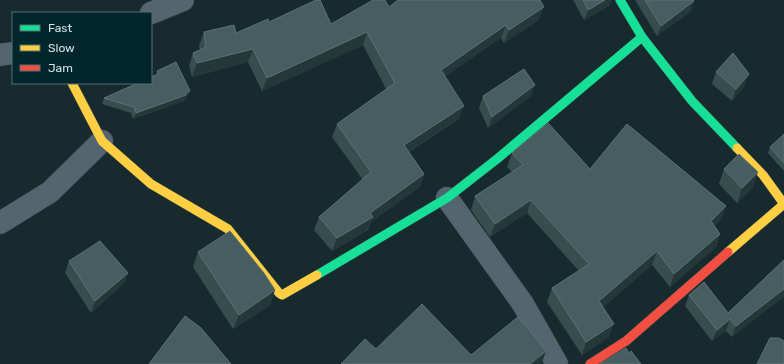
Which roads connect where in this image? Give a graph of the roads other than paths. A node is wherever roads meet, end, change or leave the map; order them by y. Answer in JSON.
{"nodes":[{"id":1,"x":183,"y":0,"type":"edge"},
{"id":2,"x":620,"y":0,"type":"edge"},
{"id":3,"x":152,"y":13,"type":"edge"},
{"id":4,"x":642,"y":37,"type":"junction"},
{"id":5,"x":12,"y":53,"type":"edge"},
{"id":6,"x":0,"y":55,"type":"edge"},
{"id":7,"x":73,"y":84,"type":"edge"},
{"id":8,"x":102,"y":141,"type":"junction"},
{"id":9,"x":446,"y":198,"type":"junction"},
{"id":10,"x":784,"y":204,"type":"edge"},
{"id":11,"x":0,"y":223,"type":"edge"},
{"id":12,"x":557,"y":364,"type":"edge"},
{"id":13,"x":590,"y":364,"type":"edge"}],
"edges":[{"from":1,"to":3,"type":"street"},
{"from":2,"to":4,"type":"street"},
{"from":4,"to":9,"type":"street"},
{"from":4,"to":10,"type":"street"},
{"from":5,"to":6,"type":"street"},
{"from":7,"to":8,"type":"street"},
{"from":8,"to":9,"type":"street"},
{"from":8,"to":11,"type":"street"},
{"from":9,"to":12,"type":"street"},
{"from":10,"to":13,"type":"street"}]}
